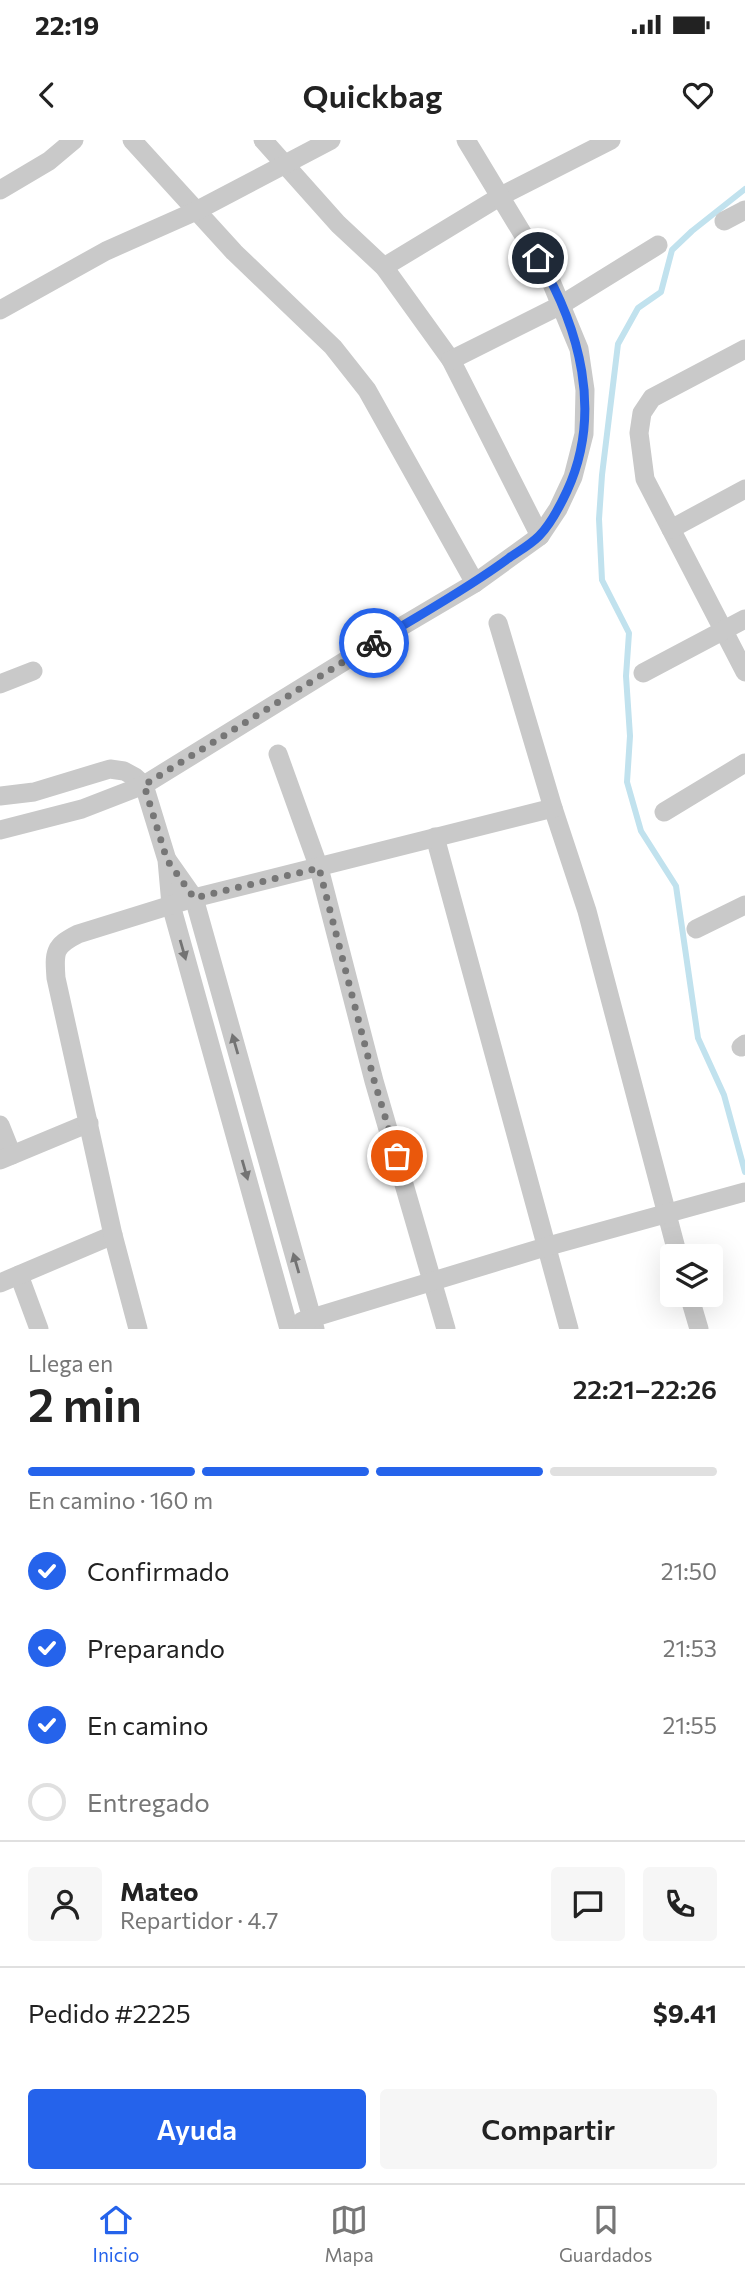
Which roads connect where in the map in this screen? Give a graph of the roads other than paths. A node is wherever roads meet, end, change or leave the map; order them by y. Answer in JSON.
{"nodes":[{"id":1,"x":74,"y":140,"type":"edge"},
{"id":2,"x":132,"y":140,"type":"edge"},
{"id":3,"x":263,"y":140,"type":"edge"},
{"id":4,"x":331,"y":140,"type":"edge"},
{"id":5,"x":466,"y":140,"type":"edge"},
{"id":6,"x":611,"y":140,"type":"edge"},
{"id":7,"x":285,"y":163,"type":"junction"},
{"id":8,"x":0,"y":190,"type":"edge"},
{"id":9,"x":501,"y":196,"type":"junction"},
{"id":10,"x":745,"y":210,"type":"edge"},
{"id":11,"x":196,"y":211,"type":"junction"},
{"id":12,"x":724,"y":220,"type":"dead end"},
{"id":13,"x":658,"y":245,"type":"dead end"},
{"id":14,"x":384,"y":267,"type":"junction"},
{"id":15,"x":561,"y":305,"type":"junction"},
{"id":16,"x":0,"y":310,"type":"edge"},
{"id":17,"x":745,"y":349,"type":"edge"},
{"id":18,"x":451,"y":360,"type":"junction"},
{"id":19,"x":745,"y":489,"type":"edge"},
{"id":20,"x":671,"y":529,"type":"junction"},
{"id":21,"x":540,"y":536,"type":"junction"},
{"id":22,"x":475,"y":583,"type":"junction"},
{"id":23,"x":745,"y":619,"type":"edge"},
{"id":24,"x":498,"y":623,"type":"dead end"},
{"id":25,"x":723,"y":630,"type":"junction"},
{"id":26,"x":33,"y":671,"type":"dead end"},
{"id":27,"x":745,"y":672,"type":"edge"},
{"id":28,"x":643,"y":673,"type":"dead end"},
{"id":29,"x":0,"y":684,"type":"edge"},
{"id":30,"x":278,"y":754,"type":"dead end"},
{"id":31,"x":745,"y":763,"type":"edge"},
{"id":32,"x":144,"y":785,"type":"junction"},
{"id":33,"x":0,"y":796,"type":"edge"},
{"id":34,"x":553,"y":808,"type":"junction"},
{"id":35,"x":664,"y":812,"type":"dead end"},
{"id":36,"x":0,"y":830,"type":"edge"},
{"id":37,"x":435,"y":837,"type":"junction"},
{"id":38,"x":167,"y":860,"type":"junction"},
{"id":39,"x":319,"y":868,"type":"junction"},
{"id":40,"x":194,"y":898,"type":"junction"},
{"id":41,"x":171,"y":905,"type":"junction"},
{"id":42,"x":745,"y":905,"type":"edge"},
{"id":43,"x":696,"y":929,"type":"dead end"},
{"id":44,"x":89,"y":1122,"type":"junction"},
{"id":45,"x":0,"y":1125,"type":"edge"},
{"id":46,"x":6,"y":1157,"type":"edge"},
{"id":47,"x":736,"y":1195,"type":"edge"},
{"id":48,"x":665,"y":1212,"type":"junction"},
{"id":49,"x":113,"y":1235,"type":"junction"},
{"id":50,"x":674,"y":1244,"type":"edge"},
{"id":51,"x":545,"y":1247,"type":"junction"},
{"id":52,"x":19,"y":1275,"type":"junction"},
{"id":53,"x":434,"y":1282,"type":"junction"},
{"id":54,"x":0,"y":1283,"type":"edge"},
{"id":55,"x":693,"y":1307,"type":"edge"},
{"id":56,"x":313,"y":1324,"type":"edge"},
{"id":57,"x":285,"y":1328,"type":"edge"},
{"id":58,"x":39,"y":1329,"type":"edge"},
{"id":59,"x":138,"y":1329,"type":"edge"},
{"id":60,"x":446,"y":1329,"type":"edge"},
{"id":61,"x":569,"y":1329,"type":"edge"},
{"id":62,"x":699,"y":1329,"type":"edge"}],
"edges":[{"from":1,"to":8,"type":"street"},
{"from":2,"to":11,"type":"street"},
{"from":3,"to":7,"type":"street"},
{"from":4,"to":7,"type":"street"},
{"from":5,"to":9,"type":"street"},
{"from":6,"to":9,"type":"street"},
{"from":7,"to":11,"type":"street"},
{"from":7,"to":14,"type":"street"},
{"from":9,"to":14,"type":"street"},
{"from":9,"to":15,"type":"street"},
{"from":10,"to":12,"type":"street"},
{"from":11,"to":16,"type":"street"},
{"from":11,"to":22,"type":"street"},
{"from":13,"to":15,"type":"street"},
{"from":14,"to":18,"type":"street"},
{"from":15,"to":18,"type":"street"},
{"from":15,"to":21,"type":"street"},
{"from":17,"to":20,"type":"street"},
{"from":18,"to":21,"type":"street"},
{"from":19,"to":20,"type":"street"},
{"from":20,"to":25,"type":"street"},
{"from":21,"to":22,"type":"street"},
{"from":22,"to":32,"type":"street"},
{"from":23,"to":25,"type":"street"},
{"from":24,"to":34,"type":"street"},
{"from":25,"to":27,"type":"street"},
{"from":25,"to":28,"type":"street"},
{"from":26,"to":29,"type":"street"},
{"from":30,"to":39,"type":"street"},
{"from":31,"to":35,"type":"street"},
{"from":32,"to":33,"type":"street"},
{"from":32,"to":36,"type":"street"},
{"from":32,"to":38,"type":"street"},
{"from":34,"to":37,"type":"street"},
{"from":34,"to":48,"type":"street"},
{"from":37,"to":39,"type":"street"},
{"from":37,"to":51,"type":"street"},
{"from":38,"to":40,"type":"street"},
{"from":38,"to":41,"type":"street"},
{"from":39,"to":40,"type":"street"},
{"from":39,"to":53,"type":"street"},
{"from":40,"to":41,"type":"street"},
{"from":56,"to":40,"type":"street","one_way":true},
{"from":41,"to":44,"type":"street"},
{"from":41,"to":57,"type":"street","one_way":true},
{"from":42,"to":43,"type":"street"},
{"from":44,"to":46,"type":"street"},
{"from":44,"to":49,"type":"street"},
{"from":45,"to":46,"type":"street"},
{"from":47,"to":48,"type":"street"},
{"from":48,"to":50,"type":"street"},
{"from":48,"to":51,"type":"street"},
{"from":49,"to":52,"type":"street"},
{"from":49,"to":59,"type":"street"},
{"from":51,"to":53,"type":"street"},
{"from":51,"to":61,"type":"street"},
{"from":52,"to":54,"type":"street"},
{"from":52,"to":58,"type":"street"},
{"from":53,"to":56,"type":"street"},
{"from":53,"to":60,"type":"street"},
{"from":55,"to":62,"type":"street"},
{"from":56,"to":57,"type":"street"}]}
